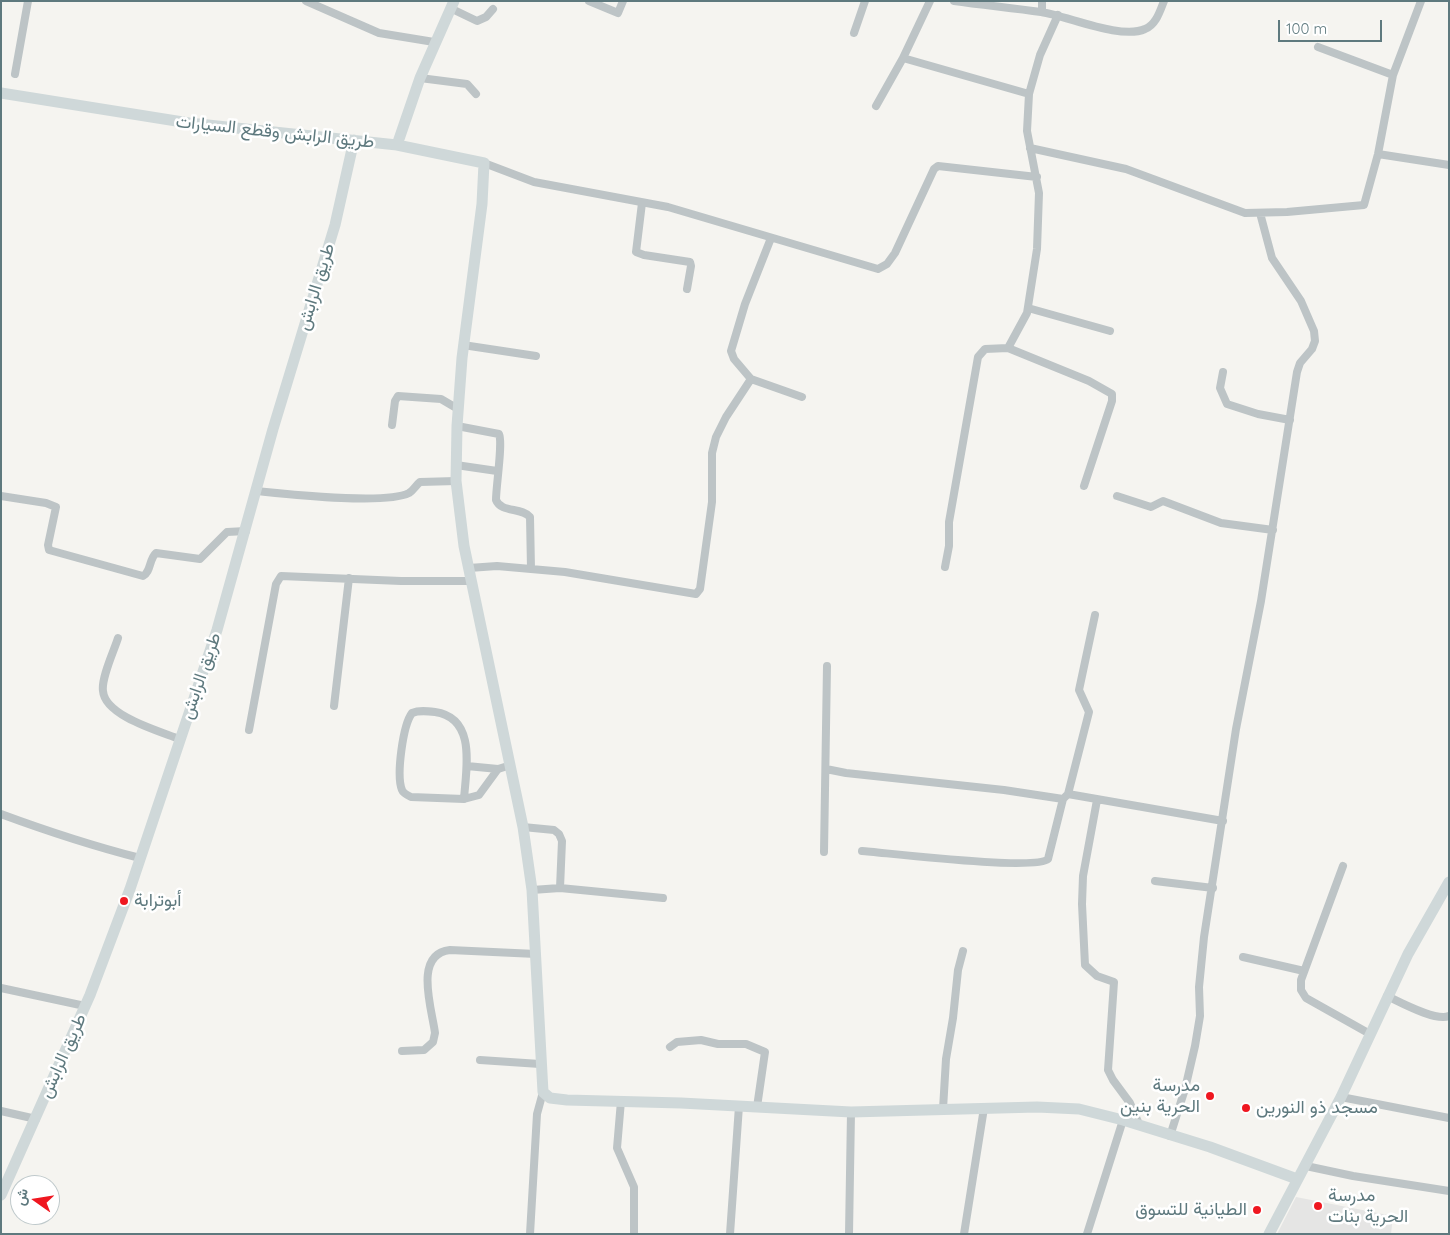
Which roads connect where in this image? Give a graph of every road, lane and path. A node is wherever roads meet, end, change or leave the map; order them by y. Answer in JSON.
{"nodes":[{"id":1,"x":28,"y":1,"type":"edge"},
{"id":2,"x":306,"y":1,"type":"edge"},
{"id":3,"x":588,"y":1,"type":"edge"},
{"id":4,"x":624,"y":1,"type":"edge"},
{"id":5,"x":865,"y":1,"type":"edge"},
{"id":6,"x":930,"y":1,"type":"edge"},
{"id":7,"x":954,"y":1,"type":"edge"},
{"id":8,"x":1042,"y":1,"type":"edge"},
{"id":9,"x":1164,"y":1,"type":"edge"},
{"id":10,"x":1421,"y":1,"type":"edge"},
{"id":11,"x":452,"y":5,"type":"edge"},
{"id":12,"x":493,"y":9,"type":"dead end"},
{"id":13,"x":1042,"y":12,"type":"junction"},
{"id":14,"x":1058,"y":15,"type":"junction"},
{"id":15,"x":854,"y":33,"type":"dead end"},
{"id":16,"x":434,"y":42,"type":"junction"},
{"id":17,"x":1318,"y":47,"type":"dead end"},
{"id":18,"x":903,"y":58,"type":"junction"},
{"id":19,"x":16,"y":74,"type":"dead end"},
{"id":20,"x":1393,"y":75,"type":"junction"},
{"id":21,"x":420,"y":78,"type":"junction"},
{"id":22,"x":1,"y":93,"type":"edge"},
{"id":23,"x":476,"y":94,"type":"dead end"},
{"id":24,"x":1029,"y":94,"type":"junction"},
{"id":25,"x":876,"y":106,"type":"dead end"},
{"id":26,"x":354,"y":140,"type":"junction"},
{"id":27,"x":397,"y":145,"type":"junction"},
{"id":28,"x":1030,"y":148,"type":"junction"},
{"id":29,"x":1378,"y":154,"type":"junction"},
{"id":30,"x":484,"y":163,"type":"junction"},
{"id":31,"x":1449,"y":165,"type":"edge"},
{"id":32,"x":1037,"y":177,"type":"junction"},
{"id":33,"x":642,"y":203,"type":"junction"},
{"id":34,"x":1260,"y":213,"type":"junction"},
{"id":35,"x":771,"y":238,"type":"junction"},
{"id":36,"x":687,"y":289,"type":"dead end"},
{"id":37,"x":1028,"y":308,"type":"junction"},
{"id":38,"x":1110,"y":331,"type":"dead end"},
{"id":39,"x":463,"y":345,"type":"junction"},
{"id":40,"x":1008,"y":348,"type":"junction"},
{"id":41,"x":536,"y":356,"type":"dead end"},
{"id":42,"x":1223,"y":372,"type":"dead end"},
{"id":43,"x":751,"y":379,"type":"junction"},
{"id":44,"x":802,"y":397,"type":"dead end"},
{"id":45,"x":458,"y":409,"type":"junction"},
{"id":46,"x":1290,"y":420,"type":"junction"},
{"id":47,"x":392,"y":425,"type":"dead end"},
{"id":48,"x":457,"y":426,"type":"junction"},
{"id":49,"x":456,"y":465,"type":"junction"},
{"id":50,"x":497,"y":472,"type":"junction"},
{"id":51,"x":456,"y":481,"type":"junction"},
{"id":52,"x":1084,"y":486,"type":"dead end"},
{"id":53,"x":257,"y":491,"type":"junction"},
{"id":54,"x":1,"y":496,"type":"edge"},
{"id":55,"x":1117,"y":496,"type":"dead end"},
{"id":56,"x":1273,"y":530,"type":"junction"},
{"id":57,"x":246,"y":531,"type":"junction"},
{"id":58,"x":945,"y":567,"type":"dead end"},
{"id":59,"x":469,"y":568,"type":"junction"},
{"id":60,"x":531,"y":569,"type":"junction"},
{"id":61,"x":349,"y":578,"type":"junction"},
{"id":62,"x":472,"y":581,"type":"junction"},
{"id":63,"x":1094,"y":615,"type":"dead end"},
{"id":64,"x":118,"y":638,"type":"dead end"},
{"id":65,"x":827,"y":666,"type":"dead end"},
{"id":66,"x":334,"y":706,"type":"dead end"},
{"id":67,"x":249,"y":730,"type":"dead end"},
{"id":68,"x":179,"y":739,"type":"junction"},
{"id":69,"x":511,"y":765,"type":"junction"},
{"id":70,"x":467,"y":766,"type":"junction"},
{"id":71,"x":498,"y":769,"type":"junction"},
{"id":72,"x":826,"y":769,"type":"junction"},
{"id":73,"x":1065,"y":797,"type":"junction"},
{"id":74,"x":464,"y":798,"type":"junction"},
{"id":75,"x":1097,"y":800,"type":"junction"},
{"id":76,"x":1,"y":814,"type":"edge"},
{"id":77,"x":1223,"y":821,"type":"junction"},
{"id":78,"x":524,"y":827,"type":"junction"},
{"id":79,"x":862,"y":851,"type":"dead end"},
{"id":80,"x":824,"y":852,"type":"dead end"},
{"id":81,"x":140,"y":858,"type":"junction"},
{"id":82,"x":1342,"y":866,"type":"dead end"},
{"id":83,"x":1155,"y":881,"type":"dead end"},
{"id":84,"x":1449,"y":882,"type":"edge"},
{"id":85,"x":560,"y":888,"type":"junction"},
{"id":86,"x":1213,"y":888,"type":"junction"},
{"id":87,"x":532,"y":890,"type":"junction"},
{"id":88,"x":663,"y":898,"type":"dead end"},
{"id":89,"x":1444,"y":899,"type":"edge"},
{"id":90,"x":962,"y":951,"type":"dead end"},
{"id":91,"x":536,"y":954,"type":"junction"},
{"id":92,"x":1243,"y":957,"type":"dead end"},
{"id":93,"x":1304,"y":971,"type":"junction"},
{"id":94,"x":1,"y":988,"type":"edge"},
{"id":95,"x":1387,"y":996,"type":"junction"},
{"id":96,"x":85,"y":1006,"type":"junction"},
{"id":97,"x":1449,"y":1016,"type":"edge"},
{"id":98,"x":1370,"y":1034,"type":"junction"},
{"id":99,"x":670,"y":1047,"type":"dead end"},
{"id":100,"x":402,"y":1051,"type":"dead end"},
{"id":101,"x":480,"y":1060,"type":"dead end"},
{"id":102,"x":540,"y":1064,"type":"junction"},
{"id":103,"x":543,"y":1092,"type":"junction"},
{"id":104,"x":1341,"y":1096,"type":"junction"},
{"id":105,"x":621,"y":1101,"type":"junction"},
{"id":106,"x":739,"y":1106,"type":"junction"},
{"id":107,"x":757,"y":1107,"type":"junction"},
{"id":108,"x":984,"y":1108,"type":"junction"},
{"id":109,"x":943,"y":1110,"type":"junction"},
{"id":110,"x":1,"y":1111,"type":"edge"},
{"id":111,"x":851,"y":1112,"type":"junction"},
{"id":112,"x":36,"y":1118,"type":"junction"},
{"id":113,"x":1449,"y":1118,"type":"edge"},
{"id":114,"x":1123,"y":1120,"type":"junction"},
{"id":115,"x":1139,"y":1124,"type":"junction"},
{"id":116,"x":1170,"y":1136,"type":"junction"},
{"id":117,"x":1306,"y":1166,"type":"junction"},
{"id":118,"x":1297,"y":1179,"type":"junction"},
{"id":119,"x":1449,"y":1191,"type":"edge"},
{"id":120,"x":1,"y":1195,"type":"edge"},
{"id":121,"x":530,"y":1234,"type":"edge"},
{"id":122,"x":634,"y":1234,"type":"edge"},
{"id":123,"x":730,"y":1234,"type":"edge"},
{"id":124,"x":849,"y":1234,"type":"edge"},
{"id":125,"x":964,"y":1234,"type":"edge"},
{"id":126,"x":1087,"y":1234,"type":"edge"},
{"id":127,"x":1269,"y":1234,"type":"edge"}],
"edges":[{"from":1,"to":19,"type":"street"},
{"from":2,"to":16,"type":"street"},
{"from":3,"to":4,"type":"street"},
{"from":5,"to":15,"type":"street"},
{"from":6,"to":18,"type":"street"},
{"from":7,"to":13,"type":"street"},
{"from":8,"to":13,"type":"street"},
{"from":9,"to":14,"type":"street"},
{"from":10,"to":20,"type":"street"},
{"from":11,"to":12,"type":"street"},
{"from":11,"to":16,"type":"street","name":"طريق الرابش وقطع السيارات"},
{"from":13,"to":14,"type":"street"},
{"from":14,"to":24,"type":"street"},
{"from":16,"to":21,"type":"street","name":"طريق الرابش وقطع السيارات"},
{"from":17,"to":20,"type":"street"},
{"from":18,"to":24,"type":"street"},
{"from":18,"to":25,"type":"street"},
{"from":20,"to":29,"type":"street"},
{"from":21,"to":23,"type":"street"},
{"from":21,"to":27,"type":"street","name":"طريق الرابش وقطع السيارات"},
{"from":22,"to":26,"type":"street","name":"طريق الرابش وقطع السيارات"},
{"from":24,"to":28,"type":"street"},
{"from":26,"to":27,"type":"street","name":"طريق الرابش وقطع السيارات"},
{"from":26,"to":53,"type":"street","name":"طريق الرابش"},
{"from":27,"to":30,"type":"street"},
{"from":28,"to":32,"type":"street"},
{"from":28,"to":34,"type":"street"},
{"from":29,"to":31,"type":"street"},
{"from":29,"to":34,"type":"street"},
{"from":30,"to":33,"type":"street"},
{"from":30,"to":39,"type":"street"},
{"from":32,"to":35,"type":"street"},
{"from":32,"to":37,"type":"street"},
{"from":33,"to":35,"type":"street"},
{"from":33,"to":36,"type":"street"},
{"from":34,"to":46,"type":"street"},
{"from":35,"to":43,"type":"street"},
{"from":37,"to":38,"type":"street"},
{"from":37,"to":40,"type":"street"},
{"from":39,"to":41,"type":"street"},
{"from":39,"to":45,"type":"street"},
{"from":40,"to":52,"type":"street"},
{"from":40,"to":58,"type":"street"},
{"from":42,"to":46,"type":"street"},
{"from":43,"to":44,"type":"street"},
{"from":43,"to":60,"type":"street"},
{"from":45,"to":47,"type":"street"},
{"from":45,"to":48,"type":"street"},
{"from":46,"to":56,"type":"street"},
{"from":48,"to":49,"type":"street"},
{"from":48,"to":50,"type":"street"},
{"from":49,"to":50,"type":"street"},
{"from":49,"to":51,"type":"street"},
{"from":50,"to":60,"type":"street"},
{"from":51,"to":53,"type":"street"},
{"from":51,"to":59,"type":"street"},
{"from":53,"to":57,"type":"street","name":"طريق الرابش"},
{"from":54,"to":57,"type":"street"},
{"from":55,"to":56,"type":"street"},
{"from":56,"to":77,"type":"street"},
{"from":57,"to":68,"type":"street","name":"طريق الرابش"},
{"from":59,"to":60,"type":"street"},
{"from":59,"to":62,"type":"street"},
{"from":61,"to":62,"type":"street"},
{"from":61,"to":66,"type":"street"},
{"from":61,"to":67,"type":"street"},
{"from":62,"to":69,"type":"street"},
{"from":63,"to":73,"type":"street"},
{"from":64,"to":68,"type":"street"},
{"from":65,"to":72,"type":"street"},
{"from":68,"to":81,"type":"street","name":"طريق الرابش"},
{"from":69,"to":71,"type":"street"},
{"from":69,"to":78,"type":"street"},
{"from":70,"to":71,"type":"street"},
{"from":70,"to":74,"type":"street"},
{"from":70,"to":74,"type":"street"},
{"from":71,"to":74,"type":"street"},
{"from":72,"to":73,"type":"street"},
{"from":72,"to":80,"type":"street"},
{"from":73,"to":75,"type":"street"},
{"from":73,"to":79,"type":"street"},
{"from":75,"to":77,"type":"street"},
{"from":75,"to":115,"type":"street"},
{"from":76,"to":81,"type":"street"},
{"from":77,"to":86,"type":"street"},
{"from":78,"to":85,"type":"street"},
{"from":78,"to":87,"type":"street"},
{"from":81,"to":96,"type":"street","name":"طريق الرابش"},
{"from":82,"to":93,"type":"street"},
{"from":83,"to":86,"type":"street"},
{"from":84,"to":89,"type":"street"},
{"from":85,"to":87,"type":"street"},
{"from":85,"to":88,"type":"street"},
{"from":86,"to":116,"type":"street"},
{"from":87,"to":91,"type":"street"},
{"from":89,"to":95,"type":"street"},
{"from":90,"to":109,"type":"street"},
{"from":91,"to":100,"type":"street"},
{"from":91,"to":102,"type":"street"},
{"from":92,"to":93,"type":"street"},
{"from":93,"to":98,"type":"street"},
{"from":94,"to":96,"type":"street"},
{"from":95,"to":97,"type":"street"},
{"from":95,"to":98,"type":"street"},
{"from":96,"to":112,"type":"street","name":"طريق الرابش"},
{"from":98,"to":104,"type":"street"},
{"from":99,"to":107,"type":"street"},
{"from":101,"to":102,"type":"street"},
{"from":102,"to":103,"type":"street"},
{"from":103,"to":105,"type":"street"},
{"from":103,"to":121,"type":"street"},
{"from":104,"to":113,"type":"street"},
{"from":104,"to":117,"type":"street"},
{"from":105,"to":106,"type":"street"},
{"from":105,"to":122,"type":"street"},
{"from":106,"to":107,"type":"street"},
{"from":106,"to":123,"type":"street"},
{"from":107,"to":111,"type":"street"},
{"from":108,"to":109,"type":"street"},
{"from":108,"to":114,"type":"street"},
{"from":108,"to":125,"type":"street"},
{"from":109,"to":111,"type":"street"},
{"from":110,"to":112,"type":"street"},
{"from":111,"to":124,"type":"street"},
{"from":112,"to":120,"type":"street","name":"طريق الرابش"},
{"from":114,"to":115,"type":"street"},
{"from":114,"to":126,"type":"street"},
{"from":115,"to":116,"type":"street"},
{"from":116,"to":118,"type":"street"},
{"from":117,"to":118,"type":"street"},
{"from":117,"to":119,"type":"street"},
{"from":118,"to":127,"type":"street"}]}
